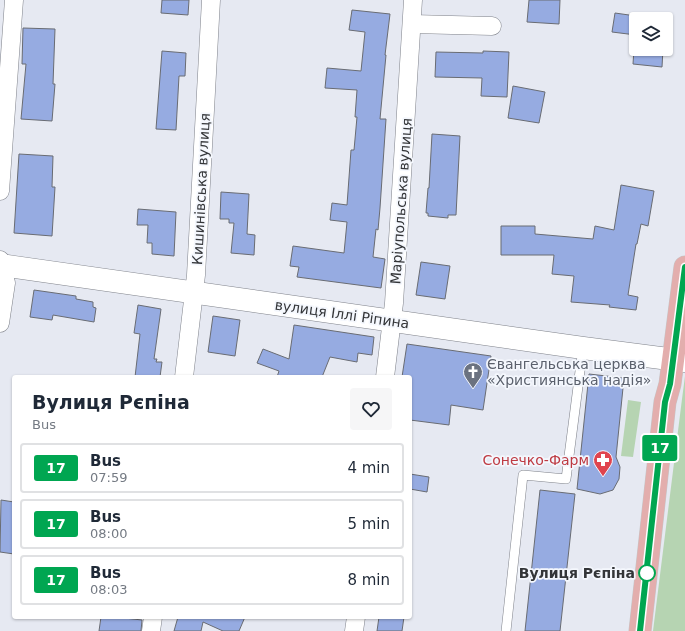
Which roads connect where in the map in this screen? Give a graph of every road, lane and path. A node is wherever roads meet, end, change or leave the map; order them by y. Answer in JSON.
{"nodes":[{"id":1,"x":211,"y":0,"type":"edge"},
{"id":2,"x":413,"y":0,"type":"edge"},
{"id":3,"x":9,"y":3,"type":"edge"},
{"id":4,"x":412,"y":24,"type":"junction"},
{"id":5,"x":492,"y":26,"type":"dead end"},
{"id":6,"x":0,"y":191,"type":"edge"},
{"id":7,"x":0,"y":263,"type":"edge"},
{"id":8,"x":685,"y":266,"type":"edge"},
{"id":9,"x":194,"y":292,"type":"junction"},
{"id":10,"x":392,"y":321,"type":"junction"},
{"id":11,"x":0,"y":323,"type":"edge"},
{"id":12,"x":583,"y":348,"type":"junction"},
{"id":13,"x":679,"y":360,"type":"edge"},
{"id":14,"x":184,"y":375,"type":"edge"},
{"id":15,"x":385,"y":375,"type":"edge"},
{"id":16,"x":153,"y":619,"type":"edge"},
{"id":17,"x":356,"y":619,"type":"edge"},
{"id":18,"x":151,"y":631,"type":"edge"},
{"id":19,"x":354,"y":631,"type":"edge"},
{"id":20,"x":506,"y":631,"type":"edge"},
{"id":21,"x":640,"y":631,"type":"edge"}],
"edges":[{"from":1,"to":9,"type":"street","name":"Кишинівська вулиця"},
{"from":2,"to":4,"type":"street","name":"Маріупольська вулиця"},
{"from":3,"to":6,"type":"street"},
{"from":4,"to":5,"type":"street"},
{"from":4,"to":10,"type":"street","name":"Маріупольська вулиця"},
{"from":7,"to":9,"type":"street","name":"вулиця Іллі Ріпина"},
{"from":7,"to":11,"type":"street"},
{"from":8,"to":13,"type":"main road"},
{"from":9,"to":10,"type":"street","name":"вулиця Іллі Ріпина"},
{"from":9,"to":14,"type":"street","name":"Кишинівська вулиця"},
{"from":10,"to":12,"type":"street","name":"вулиця Іллі Ріпина"},
{"from":10,"to":15,"type":"street","name":"Маріупольська вулиця"},
{"from":12,"to":13,"type":"street","name":"вулиця Іллі Ріпина"},
{"from":12,"to":20,"type":"lane"},
{"from":13,"to":21,"type":"main road"},
{"from":16,"to":18,"type":"street"},
{"from":17,"to":19,"type":"street"}]}
